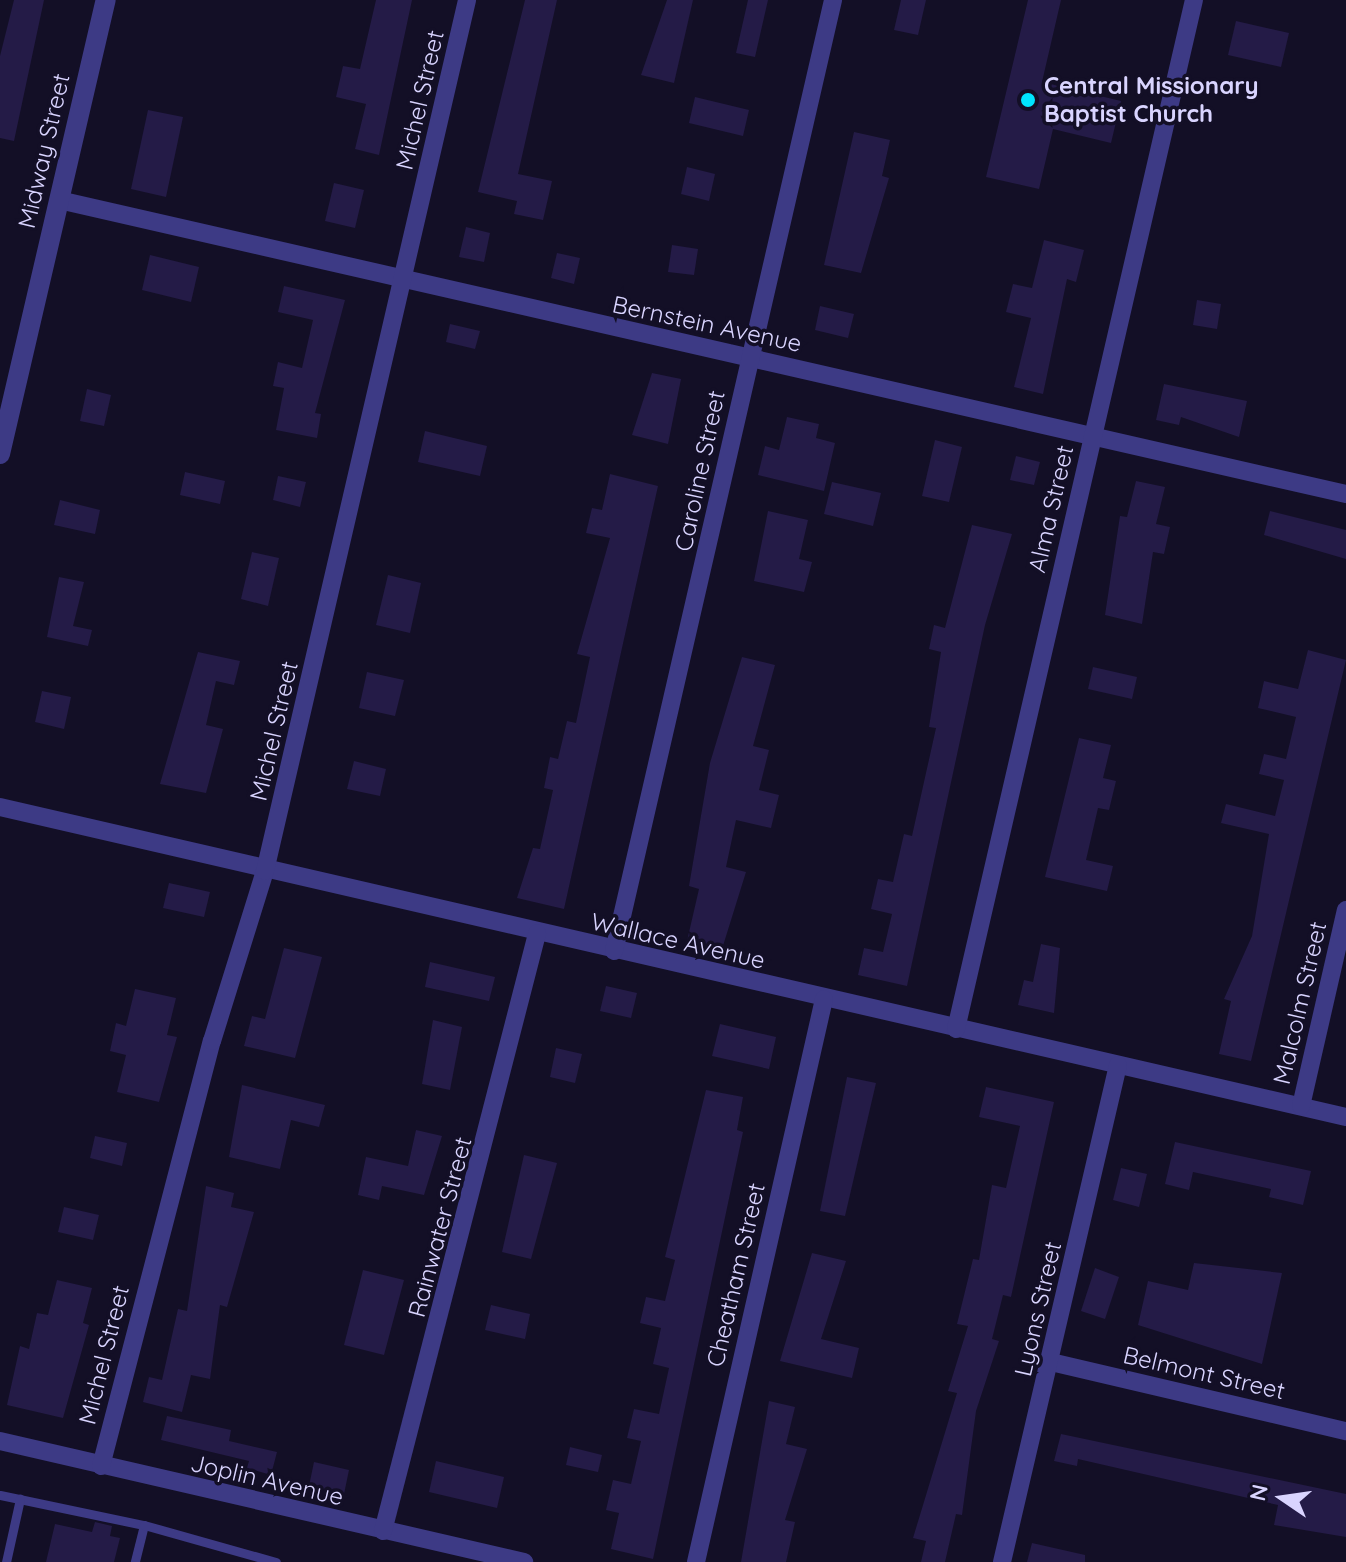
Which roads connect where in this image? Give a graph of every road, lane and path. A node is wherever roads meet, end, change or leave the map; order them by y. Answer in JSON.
{"nodes":[{"id":1,"x":106,"y":0,"type":"edge"},
{"id":2,"x":467,"y":0,"type":"edge"},
{"id":3,"x":833,"y":0,"type":"edge"},
{"id":4,"x":1194,"y":0,"type":"edge"},
{"id":5,"x":59,"y":200,"type":"junction"},
{"id":6,"x":405,"y":282,"type":"junction"},
{"id":7,"x":749,"y":356,"type":"junction"},
{"id":8,"x":1092,"y":438,"type":"junction"},
{"id":9,"x":0,"y":454,"type":"edge"},
{"id":10,"x":1346,"y":494,"type":"edge"},
{"id":11,"x":0,"y":807,"type":"edge"},
{"id":12,"x":265,"y":871,"type":"junction"},
{"id":13,"x":1346,"y":910,"type":"edge"},
{"id":14,"x":537,"y":934,"type":"junction"},
{"id":15,"x":614,"y":951,"type":"junction"},
{"id":16,"x":824,"y":999,"type":"junction"},
{"id":17,"x":956,"y":1029,"type":"junction"},
{"id":18,"x":1118,"y":1065,"type":"junction"},
{"id":19,"x":1301,"y":1106,"type":"junction"},
{"id":20,"x":1346,"y":1117,"type":"edge"},
{"id":21,"x":1051,"y":1362,"type":"junction"},
{"id":22,"x":1346,"y":1431,"type":"edge"},
{"id":23,"x":1,"y":1445,"type":"edge"},
{"id":24,"x":101,"y":1466,"type":"junction"},
{"id":25,"x":0,"y":1495,"type":"edge"},
{"id":26,"x":20,"y":1499,"type":"junction"},
{"id":27,"x":144,"y":1525,"type":"junction"},
{"id":28,"x":383,"y":1531,"type":"junction"},
{"id":29,"x":251,"y":1559,"type":"edge"},
{"id":30,"x":6,"y":1562,"type":"edge"},
{"id":31,"x":135,"y":1562,"type":"edge"},
{"id":32,"x":276,"y":1562,"type":"edge"},
{"id":33,"x":524,"y":1562,"type":"edge"},
{"id":34,"x":696,"y":1562,"type":"edge"},
{"id":35,"x":1002,"y":1562,"type":"edge"}],
"edges":[{"from":1,"to":5,"type":"street","name":"Midway Street"},
{"from":2,"to":6,"type":"street","name":"Michel Street"},
{"from":3,"to":7,"type":"street","name":"Caroline Street"},
{"from":4,"to":8,"type":"street","name":"Alma Street"},
{"from":5,"to":6,"type":"street","name":"Bernstein Avenue"},
{"from":5,"to":9,"type":"street","name":"Midway Street"},
{"from":6,"to":7,"type":"street","name":"Bernstein Avenue"},
{"from":6,"to":12,"type":"street","name":"Michel Street"},
{"from":7,"to":8,"type":"street","name":"Bernstein Avenue"},
{"from":7,"to":15,"type":"street","name":"Caroline Street"},
{"from":8,"to":10,"type":"street","name":"Bernstein Avenue"},
{"from":8,"to":17,"type":"street","name":"Alma Street"},
{"from":11,"to":12,"type":"street","name":"Wallace Avenue"},
{"from":12,"to":14,"type":"street","name":"Wallace Avenue"},
{"from":12,"to":24,"type":"street","name":"Michel Street"},
{"from":13,"to":19,"type":"street","name":"Malcolm Street"},
{"from":14,"to":15,"type":"street","name":"Wallace Avenue"},
{"from":14,"to":28,"type":"street","name":"Rainwater Street"},
{"from":15,"to":16,"type":"street","name":"Wallace Avenue"},
{"from":16,"to":17,"type":"street","name":"Wallace Avenue"},
{"from":16,"to":34,"type":"street","name":"Cheatham Street"},
{"from":17,"to":18,"type":"street","name":"Wallace Avenue"},
{"from":18,"to":19,"type":"street","name":"Wallace Avenue"},
{"from":18,"to":21,"type":"street","name":"Lyons Street"},
{"from":19,"to":20,"type":"street","name":"Wallace Avenue"},
{"from":21,"to":22,"type":"street","name":"Belmont Street"},
{"from":21,"to":35,"type":"street","name":"Lyons Street"},
{"from":23,"to":24,"type":"street","name":"Joplin Avenue"},
{"from":24,"to":28,"type":"street","name":"Joplin Avenue"},
{"from":25,"to":26,"type":"lane"},
{"from":26,"to":27,"type":"lane"},
{"from":26,"to":30,"type":"lane"},
{"from":27,"to":29,"type":"lane"},
{"from":27,"to":31,"type":"lane"},
{"from":28,"to":33,"type":"street","name":"Joplin Avenue"},
{"from":29,"to":32,"type":"lane"}]}
